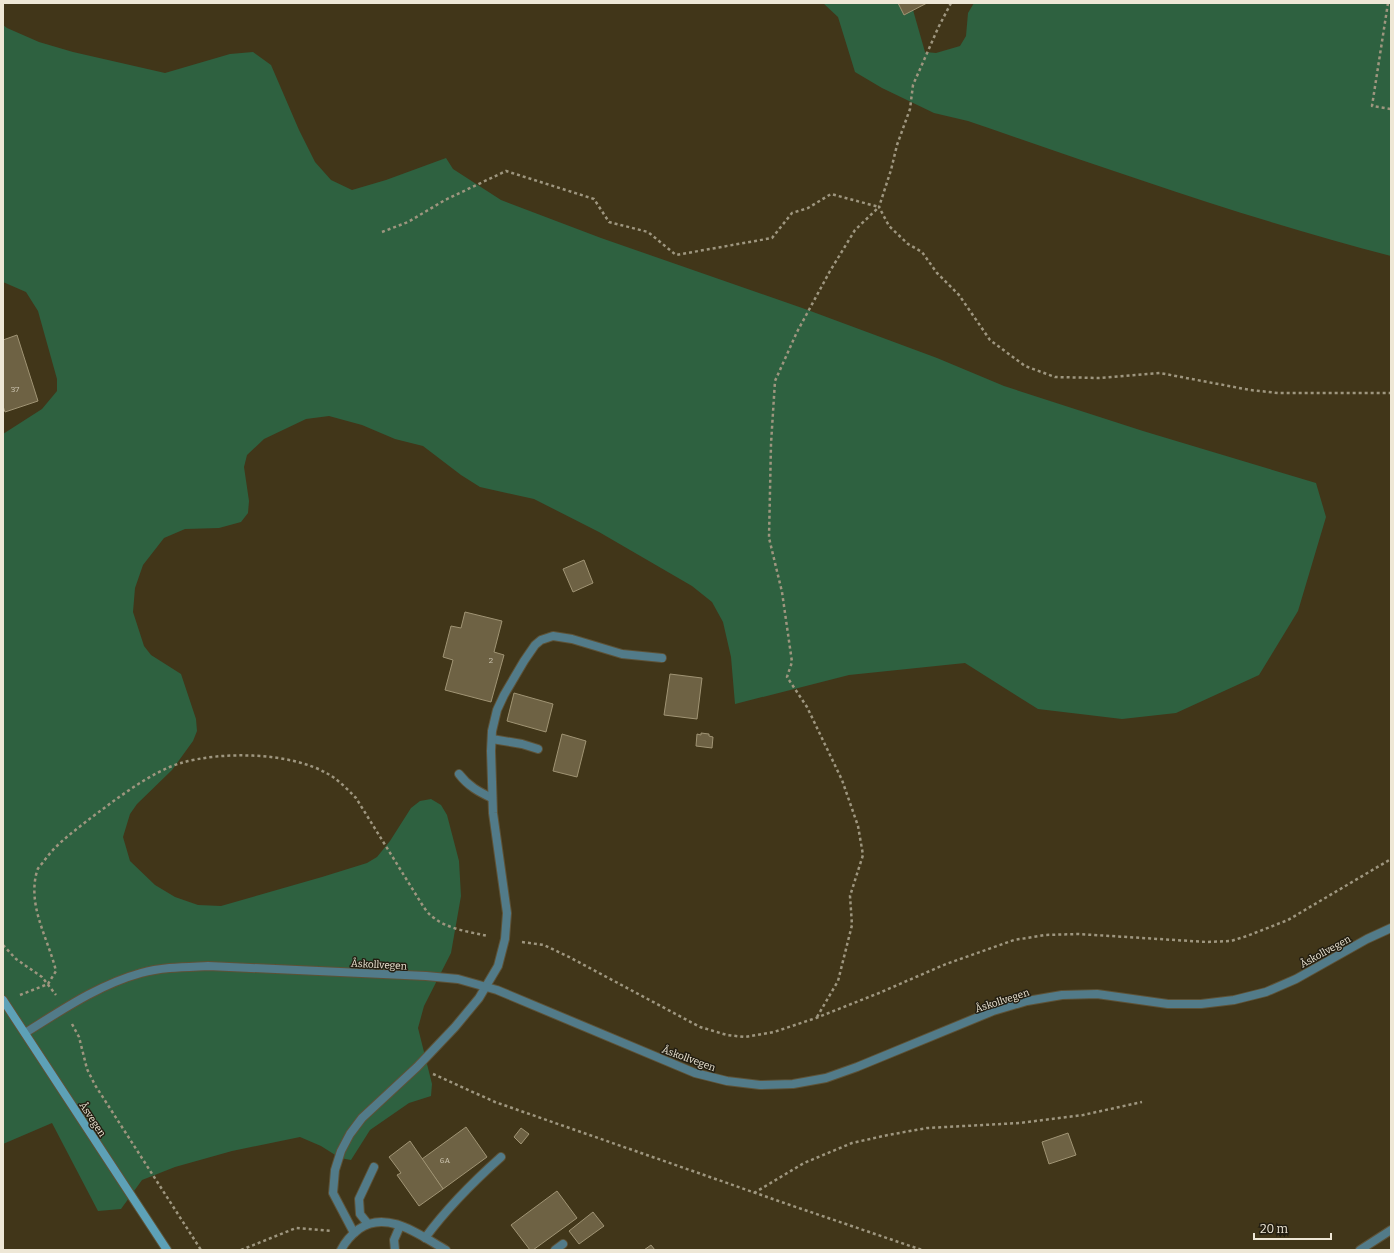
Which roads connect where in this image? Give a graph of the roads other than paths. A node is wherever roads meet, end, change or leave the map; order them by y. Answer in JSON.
{"nodes":[{"id":1,"x":662,"y":658,"type":"dead end"},
{"id":2,"x":492,"y":739,"type":"junction"},
{"id":3,"x":538,"y":749,"type":"dead end"},
{"id":4,"x":459,"y":774,"type":"dead end"},
{"id":5,"x":492,"y":798,"type":"junction"},
{"id":6,"x":1391,"y":928,"type":"edge"},
{"id":7,"x":486,"y":986,"type":"junction"},
{"id":8,"x":4,"y":1001,"type":"edge"},
{"id":9,"x":25,"y":1034,"type":"junction"},
{"id":10,"x":501,"y":1157,"type":"dead end"},
{"id":11,"x":374,"y":1167,"type":"dead end"},
{"id":12,"x":368,"y":1224,"type":"junction"},
{"id":13,"x":400,"y":1226,"type":"junction"},
{"id":14,"x":1391,"y":1230,"type":"edge"},
{"id":15,"x":354,"y":1233,"type":"junction"},
{"id":16,"x":425,"y":1238,"type":"junction"},
{"id":17,"x":563,"y":1244,"type":"dead end"},
{"id":18,"x":166,"y":1250,"type":"edge"},
{"id":19,"x":341,"y":1250,"type":"edge"},
{"id":20,"x":395,"y":1250,"type":"edge"},
{"id":21,"x":446,"y":1250,"type":"edge"},
{"id":22,"x":555,"y":1250,"type":"edge"},
{"id":23,"x":1360,"y":1250,"type":"edge"}],
"edges":[{"from":1,"to":2,"type":"street"},
{"from":2,"to":3,"type":"street"},
{"from":2,"to":5,"type":"street"},
{"from":4,"to":5,"type":"street"},
{"from":5,"to":7,"type":"street"},
{"from":6,"to":7,"type":"street","name":"Åskollvegen"},
{"from":7,"to":9,"type":"street","name":"Åskollvegen"},
{"from":7,"to":15,"type":"street"},
{"from":8,"to":9,"type":"main road","name":"Åsvegen"},
{"from":9,"to":18,"type":"main road","name":"Åsvegen"},
{"from":10,"to":16,"type":"street"},
{"from":11,"to":12,"type":"street"},
{"from":12,"to":13,"type":"street"},
{"from":12,"to":15,"type":"street"},
{"from":13,"to":16,"type":"street"},
{"from":13,"to":20,"type":"street"},
{"from":14,"to":23,"type":"street"},
{"from":15,"to":19,"type":"street"},
{"from":16,"to":21,"type":"street"},
{"from":17,"to":22,"type":"street"}]}
